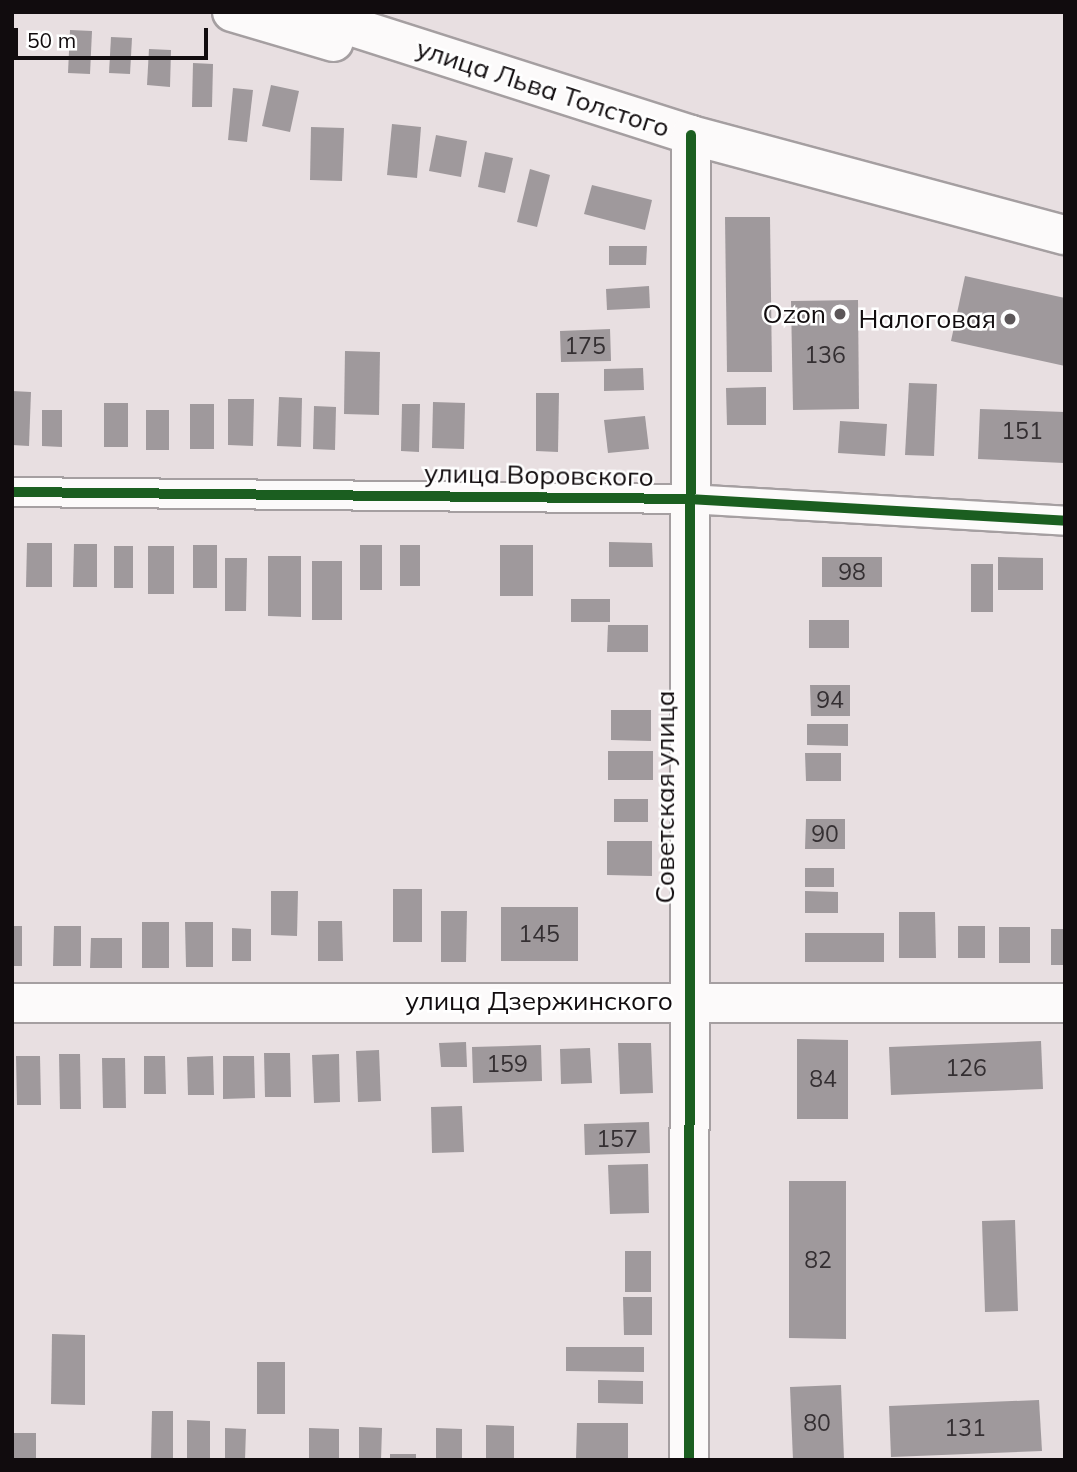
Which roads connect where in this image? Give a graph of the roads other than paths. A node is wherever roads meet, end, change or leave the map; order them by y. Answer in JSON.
{"nodes":[{"id":1,"x":232,"y":12,"type":"edge"},
{"id":2,"x":306,"y":12,"type":"edge"},
{"id":3,"x":691,"y":141,"type":"junction"},
{"id":4,"x":1065,"y":234,"type":"edge"},
{"id":5,"x":12,"y":492,"type":"edge"},
{"id":6,"x":689,"y":499,"type":"junction"},
{"id":7,"x":1065,"y":521,"type":"edge"},
{"id":8,"x":686,"y":1001,"type":"junction"},
{"id":9,"x":12,"y":1003,"type":"edge"},
{"id":10,"x":1065,"y":1003,"type":"edge"},
{"id":11,"x":690,"y":1460,"type":"edge"}],
"edges":[{"from":1,"to":3,"type":"street","name":"улица Льва Толстого"},
{"from":2,"to":3,"type":"street","name":"улица Льва Толстого"},
{"from":3,"to":4,"type":"street","name":"улица Льва Толстого"},
{"from":3,"to":6,"type":"street","name":"Советская улица"},
{"from":5,"to":6,"type":"street","name":"улица Воровского"},
{"from":6,"to":7,"type":"street","name":"улица Воровского"},
{"from":6,"to":8,"type":"street","name":"Советская улица"},
{"from":8,"to":9,"type":"street","name":"улица Дзержинского"},
{"from":8,"to":10,"type":"street","name":"улица Дзержинского"},
{"from":8,"to":11,"type":"street","name":"Советская улица"}]}
